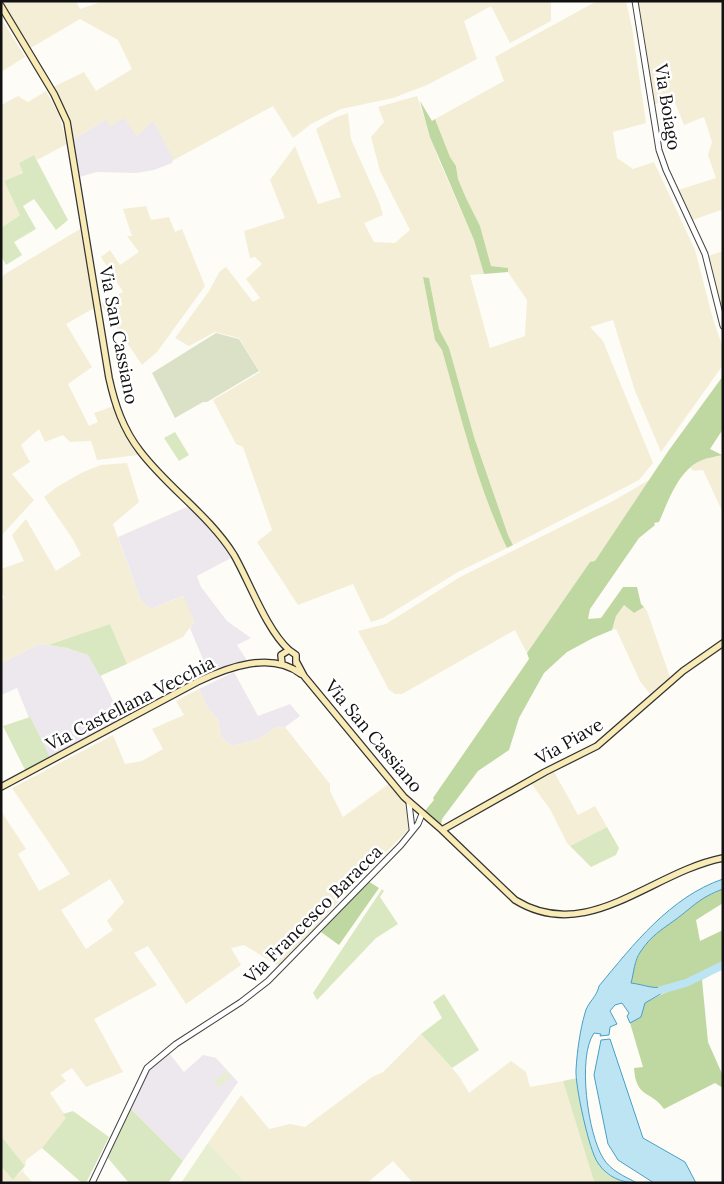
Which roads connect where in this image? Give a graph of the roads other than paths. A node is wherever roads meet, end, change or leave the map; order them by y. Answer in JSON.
{"nodes":[{"id":1,"x":635,"y":1,"type":"edge"},
{"id":2,"x":1,"y":6,"type":"edge"},
{"id":3,"x":723,"y":326,"type":"edge"},
{"id":4,"x":277,"y":636,"type":"junction"},
{"id":5,"x":723,"y":643,"type":"edge"},
{"id":6,"x":288,"y":650,"type":"junction"},
{"id":7,"x":281,"y":655,"type":"junction"},
{"id":8,"x":296,"y":661,"type":"junction"},
{"id":9,"x":267,"y":662,"type":"junction"},
{"id":10,"x":282,"y":664,"type":"junction"},
{"id":11,"x":290,"y":667,"type":"junction"},
{"id":12,"x":304,"y":676,"type":"junction"},
{"id":13,"x":1,"y":787,"type":"edge"},
{"id":14,"x":410,"y":803,"type":"junction"},
{"id":15,"x":422,"y":814,"type":"junction"},
{"id":16,"x":412,"y":821,"type":"junction"},
{"id":17,"x":431,"y":821,"type":"junction"},
{"id":18,"x":418,"y":824,"type":"junction"},
{"id":19,"x":412,"y":829,"type":"junction"},
{"id":20,"x":442,"y":830,"type":"junction"},
{"id":21,"x":723,"y":858,"type":"edge"},
{"id":22,"x":92,"y":1183,"type":"edge"}],
"edges":[{"from":1,"to":3,"type":"street","name":"Via Boiago"},
{"from":2,"to":4,"type":"main road","name":"Via San Cassiano"},
{"from":4,"to":6,"type":"main road","name":"Via San Cassiano"},
{"from":4,"to":7,"type":"main road","name":"Via San Cassiano"},
{"from":5,"to":20,"type":"main road","name":"Via Piave"},
{"from":6,"to":7,"type":"main road"},
{"from":6,"to":8,"type":"main road"},
{"from":7,"to":9,"type":"main road","name":"Via Castellana Vecchia"},
{"from":7,"to":10,"type":"main road"},
{"from":8,"to":11,"type":"main road"},
{"from":8,"to":12,"type":"main road","name":"Via San Cassiano"},
{"from":9,"to":10,"type":"main road","name":"Via Castellana Vecchia"},
{"from":9,"to":13,"type":"main road","name":"Via Castellana Vecchia"},
{"from":10,"to":11,"type":"main road"},
{"from":11,"to":12,"type":"main road","name":"Via San Cassiano"},
{"from":12,"to":14,"type":"main road","name":"Via San Cassiano"},
{"from":14,"to":15,"type":"main road","name":"Via San Cassiano"},
{"from":14,"to":16,"type":"street"},
{"from":15,"to":16,"type":"street"},
{"from":15,"to":17,"type":"main road","name":"Via San Cassiano"},
{"from":15,"to":18,"type":"street","name":"Via Francesco Baracca"},
{"from":16,"to":19,"type":"street"},
{"from":17,"to":18,"type":"street","name":"Via Francesco Baracca"},
{"from":17,"to":20,"type":"main road","name":"Via San Cassiano"},
{"from":18,"to":19,"type":"street","name":"Via Francesco Baracca"},
{"from":19,"to":22,"type":"street","name":"Via Francesco Baracca"},
{"from":20,"to":21,"type":"main road","name":"Via San Cassiano"}]}
